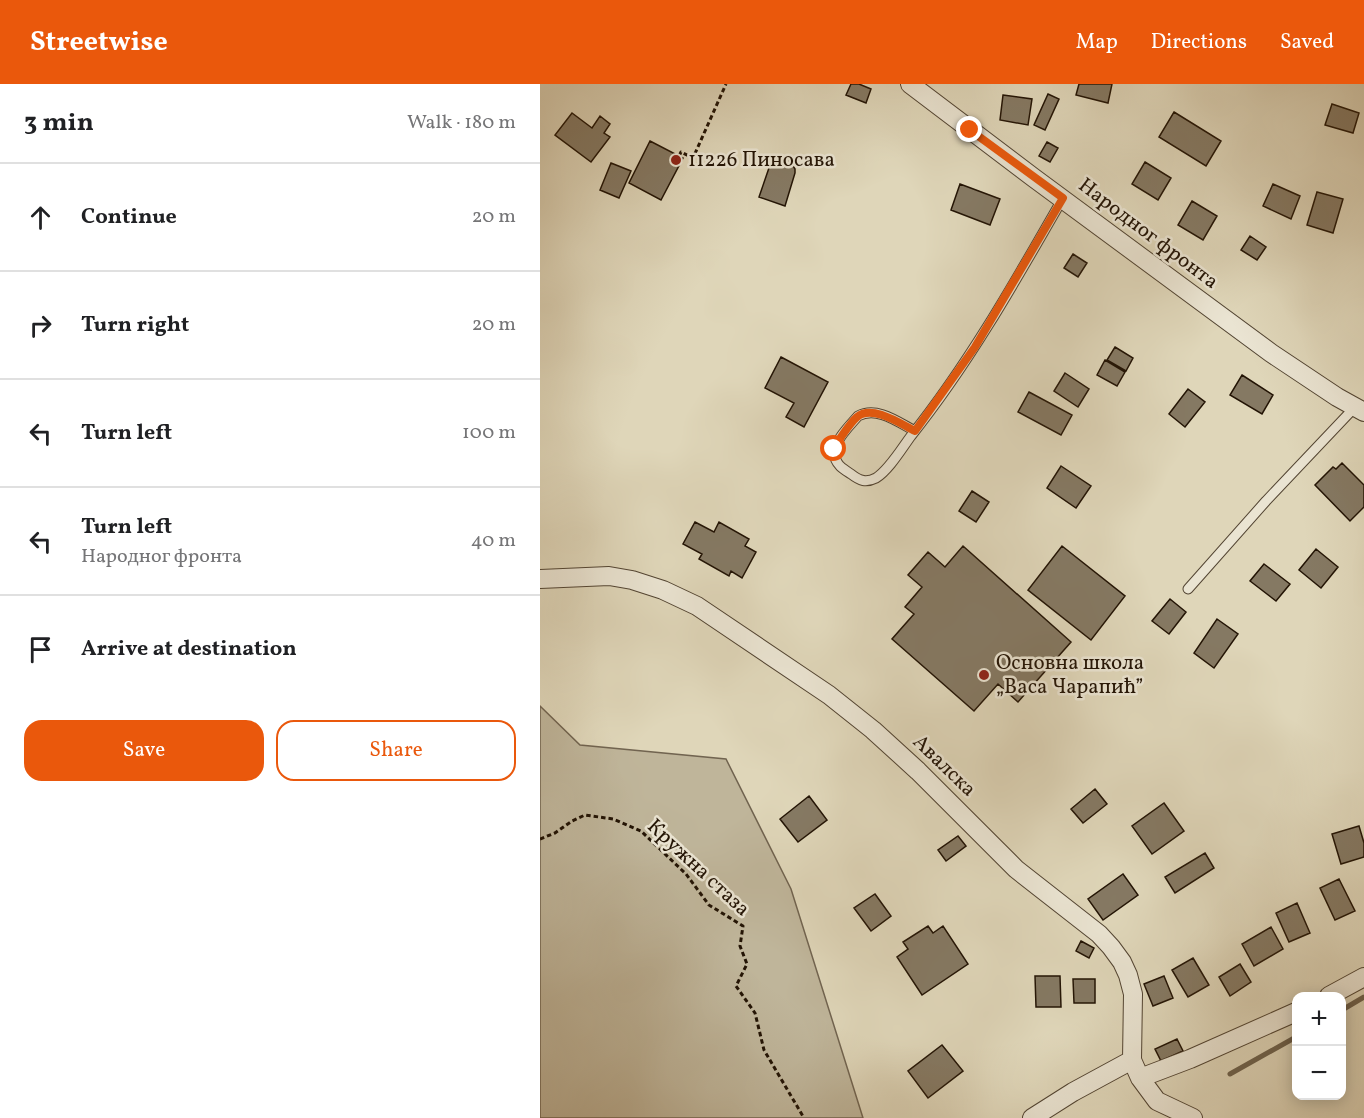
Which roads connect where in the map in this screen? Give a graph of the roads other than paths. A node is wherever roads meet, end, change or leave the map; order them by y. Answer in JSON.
{"nodes":[{"id":1,"x":910,"y":84,"type":"edge"},
{"id":2,"x":1063,"y":198,"type":"junction"},
{"id":3,"x":1360,"y":409,"type":"edge"},
{"id":4,"x":915,"y":431,"type":"junction"},
{"id":5,"x":540,"y":579,"type":"edge"},
{"id":6,"x":1188,"y":589,"type":"dead end"},
{"id":7,"x":1364,"y":977,"type":"edge"},
{"id":8,"x":1336,"y":992,"type":"edge"},
{"id":9,"x":1292,"y":1014,"type":"edge"},
{"id":10,"x":1132,"y":1060,"type":"junction"},
{"id":11,"x":1140,"y":1078,"type":"junction"},
{"id":12,"x":1032,"y":1118,"type":"edge"},
{"id":13,"x":1193,"y":1118,"type":"edge"}],
"edges":[{"from":1,"to":2,"type":"street","name":"Народног фронта"},
{"from":2,"to":3,"type":"street","name":"Народног фронта"},
{"from":2,"to":4,"type":"lane"},
{"from":3,"to":6,"type":"lane"},
{"from":4,"to":4,"type":"lane"},
{"from":5,"to":10,"type":"street","name":"Авалска"},
{"from":7,"to":8,"type":"street"},
{"from":9,"to":11,"type":"street"},
{"from":10,"to":11,"type":"street","name":"Авалска"},
{"from":10,"to":12,"type":"street"},
{"from":11,"to":13,"type":"street","name":"Авалска"}]}
